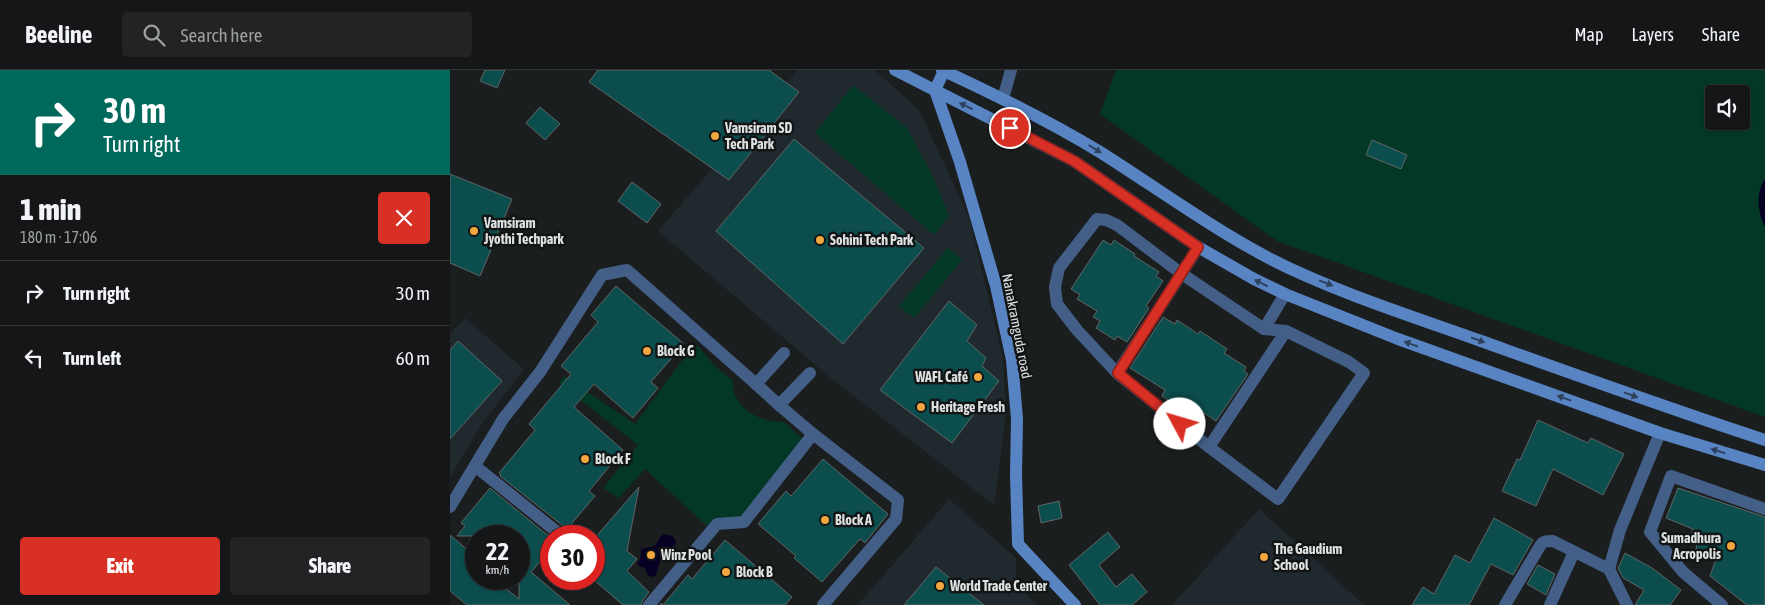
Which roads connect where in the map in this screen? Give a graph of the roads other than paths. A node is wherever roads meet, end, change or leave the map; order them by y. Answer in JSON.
{"nodes":[{"id":1,"x":895,"y":70,"type":"edge"},
{"id":2,"x":943,"y":70,"type":"edge"},
{"id":3,"x":1011,"y":70,"type":"edge"},
{"id":4,"x":935,"y":90,"type":"junction"},
{"id":5,"x":1003,"y":99,"type":"junction"},
{"id":6,"x":1198,"y":247,"type":"junction"},
{"id":7,"x":1182,"y":274,"type":"junction"},
{"id":8,"x":1285,"y":294,"type":"junction"},
{"id":9,"x":1264,"y":329,"type":"junction"},
{"id":10,"x":1286,"y":331,"type":"junction"},
{"id":11,"x":784,"y":353,"type":"dead end"},
{"id":12,"x":1118,"y":373,"type":"junction"},
{"id":13,"x":810,"y":374,"type":"dead end"},
{"id":14,"x":756,"y":384,"type":"junction"},
{"id":15,"x":779,"y":405,"type":"junction"},
{"id":16,"x":1660,"y":433,"type":"junction"},
{"id":17,"x":813,"y":434,"type":"junction"},
{"id":18,"x":1765,"y":440,"type":"edge"},
{"id":19,"x":1209,"y":447,"type":"junction"},
{"id":20,"x":1765,"y":465,"type":"edge"},
{"id":21,"x":475,"y":466,"type":"junction"},
{"id":22,"x":450,"y":507,"type":"edge"},
{"id":23,"x":1765,"y":509,"type":"edge"},
{"id":24,"x":548,"y":525,"type":"edge"},
{"id":25,"x":1574,"y":552,"type":"junction"},
{"id":26,"x":1609,"y":569,"type":"junction"},
{"id":27,"x":649,"y":605,"type":"edge"},
{"id":28,"x":822,"y":605,"type":"edge"},
{"id":29,"x":1074,"y":605,"type":"edge"},
{"id":30,"x":1505,"y":605,"type":"edge"},
{"id":31,"x":1550,"y":605,"type":"edge"},
{"id":32,"x":1627,"y":605,"type":"edge"},
{"id":33,"x":1722,"y":605,"type":"edge"}],
"edges":[{"from":1,"to":4,"type":"main road"},
{"from":2,"to":4,"type":"main road"},
{"from":2,"to":5,"type":"main road"},
{"from":3,"to":5,"type":"street"},
{"from":6,"to":4,"type":"main road","one_way":true},
{"from":4,"to":29,"type":"main road","name":"Nanakramguda road"},
{"from":5,"to":18,"type":"main road","one_way":true},
{"from":6,"to":7,"type":"street"},
{"from":8,"to":6,"type":"main road","one_way":true},
{"from":7,"to":9,"type":"street"},
{"from":7,"to":12,"type":"street"},
{"from":7,"to":12,"type":"street"},
{"from":8,"to":9,"type":"street"},
{"from":16,"to":8,"type":"main road","one_way":true},
{"from":9,"to":10,"type":"street"},
{"from":10,"to":19,"type":"street"},
{"from":10,"to":19,"type":"street"},
{"from":11,"to":14,"type":"street"},
{"from":12,"to":19,"type":"street"},
{"from":13,"to":15,"type":"street"},
{"from":14,"to":15,"type":"street"},
{"from":14,"to":21,"type":"street"},
{"from":15,"to":17,"type":"street"},
{"from":20,"to":16,"type":"main road","one_way":true},
{"from":16,"to":26,"type":"street"},
{"from":17,"to":27,"type":"street"},
{"from":17,"to":28,"type":"street"},
{"from":21,"to":22,"type":"street"},
{"from":21,"to":24,"type":"street"},
{"from":23,"to":33,"type":"street"},
{"from":25,"to":26,"type":"street"},
{"from":25,"to":30,"type":"street"},
{"from":25,"to":31,"type":"street"},
{"from":26,"to":32,"type":"street"}]}
